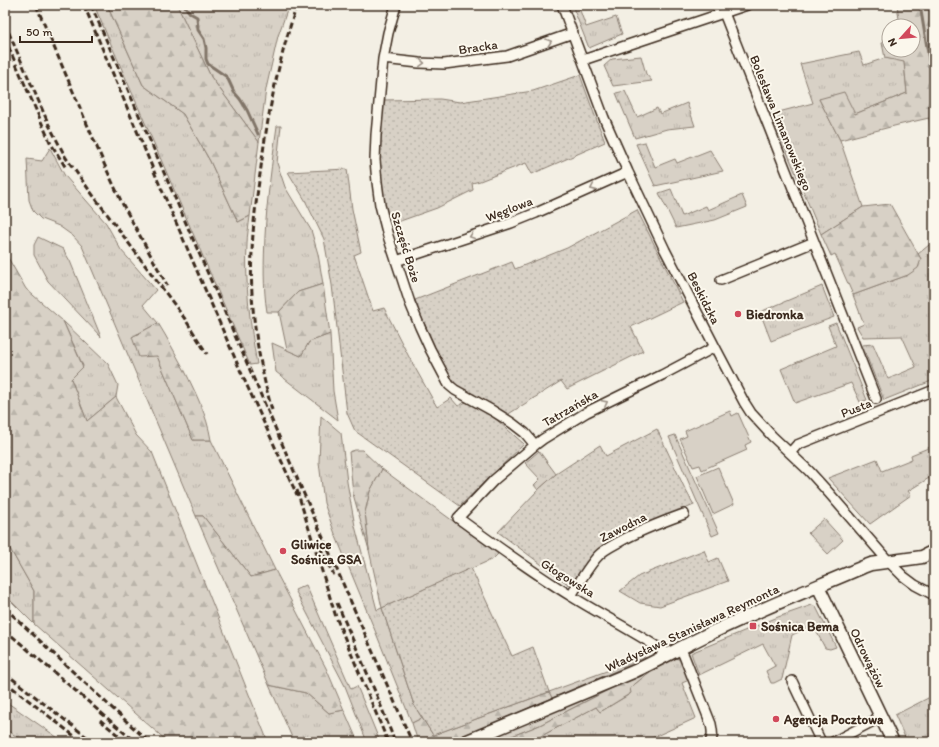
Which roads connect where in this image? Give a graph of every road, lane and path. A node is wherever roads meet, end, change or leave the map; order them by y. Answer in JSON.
{"nodes":[{"id":1,"x":396,"y":5,"type":"edge"},
{"id":2,"x":562,"y":5,"type":"edge"},
{"id":3,"x":748,"y":5,"type":"edge"},
{"id":4,"x":724,"y":14,"type":"junction"},
{"id":5,"x":573,"y":33,"type":"junction"},
{"id":6,"x":383,"y":59,"type":"junction"},
{"id":7,"x":583,"y":60,"type":"junction"},
{"id":8,"x":628,"y":172,"type":"junction"},
{"id":9,"x":814,"y":242,"type":"junction"},
{"id":10,"x":396,"y":261,"type":"junction"},
{"id":11,"x":721,"y":280,"type":"dead end"},
{"id":12,"x":715,"y":347,"type":"junction"},
{"id":13,"x":934,"y":390,"type":"edge"},
{"id":14,"x":876,"y":399,"type":"dead end"},
{"id":15,"x":535,"y":445,"type":"junction"},
{"id":16,"x":790,"y":453,"type":"junction"},
{"id":17,"x":684,"y":514,"type":"dead end"},
{"id":18,"x":458,"y":518,"type":"joint"},
{"id":19,"x":934,"y":551,"type":"edge"},
{"id":20,"x":888,"y":562,"type":"junction"},
{"id":21,"x":818,"y":586,"type":"junction"},
{"id":22,"x":934,"y":595,"type":"edge"},
{"id":23,"x":571,"y":596,"type":"junction"},
{"id":24,"x":680,"y":648,"type":"junction"},
{"id":25,"x":668,"y":654,"type":"junction"},
{"id":26,"x":792,"y":681,"type":"dead end"},
{"id":27,"x":881,"y":717,"type":"junction"},
{"id":28,"x":465,"y":742,"type":"edge"},
{"id":29,"x":710,"y":742,"type":"edge"},
{"id":30,"x":821,"y":742,"type":"edge"},
{"id":31,"x":833,"y":742,"type":"edge"},
{"id":32,"x":893,"y":742,"type":"edge"}],
"edges":[{"from":1,"to":6,"type":"street","name":"Szczęść Boże"},
{"from":2,"to":5,"type":"street","name":"Beskidzka"},
{"from":3,"to":4,"type":"street"},
{"from":4,"to":7,"type":"street"},
{"from":4,"to":9,"type":"street","name":"Bolesława Limanowskiego"},
{"from":6,"to":5,"type":"street","name":"Bracka","one_way":true},
{"from":5,"to":7,"type":"street","name":"Beskidzka"},
{"from":6,"to":10,"type":"street","name":"Szczęść Boże"},
{"from":7,"to":8,"type":"street","name":"Beskidzka"},
{"from":8,"to":10,"type":"street","name":"Węglowa","one_way":true},
{"from":8,"to":12,"type":"street","name":"Beskidzka"},
{"from":9,"to":11,"type":"street"},
{"from":9,"to":14,"type":"street","name":"Bolesława Limanowskiego"},
{"from":10,"to":15,"type":"street","name":"Szczęść Boże"},
{"from":15,"to":12,"type":"street","name":"Tatrzańska","one_way":true},
{"from":12,"to":16,"type":"street","name":"Beskidzka"},
{"from":13,"to":16,"type":"street","name":"Pusta"},
{"from":15,"to":18,"type":"street","name":"Tatrzańska"},
{"from":16,"to":20,"type":"street","name":"Beskidzka"},
{"from":17,"to":23,"type":"street","name":"Zawodna"},
{"from":18,"to":23,"type":"street","name":"Głogowska"},
{"from":19,"to":20,"type":"street","name":"Władysława Stanisława Reymonta"},
{"from":20,"to":21,"type":"street","name":"Władysława Stanisława Reymonta"},
{"from":20,"to":22,"type":"street","name":"Beskidzka"},
{"from":21,"to":24,"type":"street","name":"Władysława Stanisława Reymonta"},
{"from":21,"to":27,"type":"street","name":"Odrowążów"},
{"from":23,"to":25,"type":"street","name":"Głogowska"},
{"from":24,"to":25,"type":"street","name":"Władysława Stanisława Reymonta"},
{"from":24,"to":29,"type":"street"},
{"from":25,"to":28,"type":"street","name":"Władysława Stanisława Reymonta"},
{"from":26,"to":30,"type":"street"},
{"from":27,"to":31,"type":"street"},
{"from":27,"to":32,"type":"street","name":"Odrowążów"}]}
